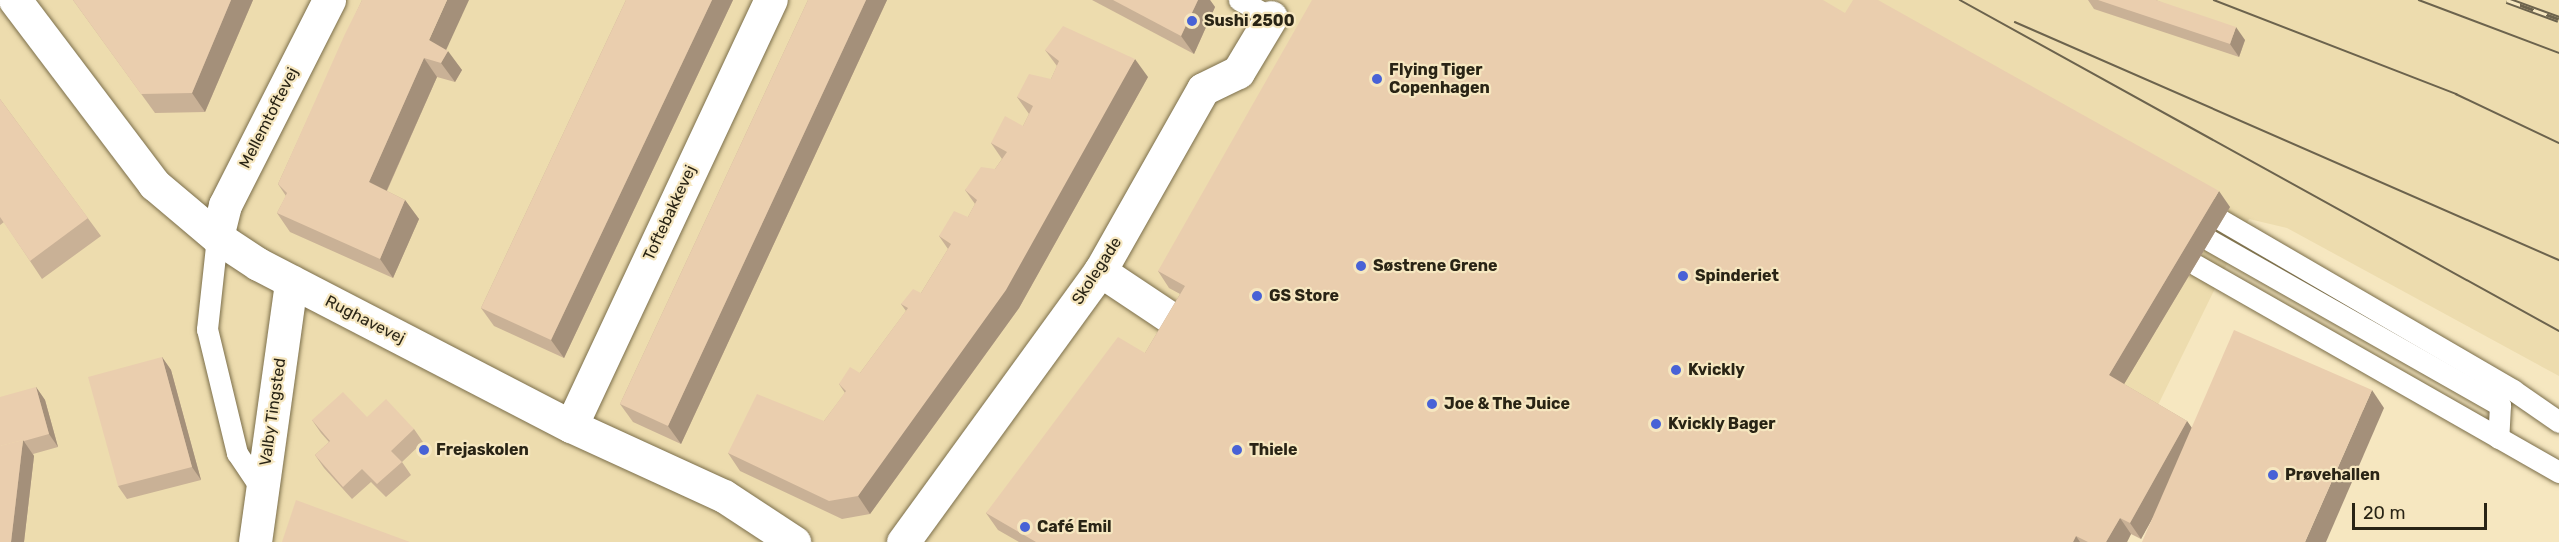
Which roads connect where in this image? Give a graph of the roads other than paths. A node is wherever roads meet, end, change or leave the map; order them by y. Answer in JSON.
{"nodes":[{"id":1,"x":15,"y":0,"type":"edge"},
{"id":2,"x":329,"y":0,"type":"edge"},
{"id":3,"x":771,"y":0,"type":"edge"},
{"id":4,"x":1239,"y":0,"type":"edge"},
{"id":5,"x":1277,"y":9,"type":"edge"},
{"id":6,"x":2216,"y":218,"type":"edge"},
{"id":7,"x":2202,"y":236,"type":"edge"},
{"id":8,"x":217,"y":237,"type":"junction"},
{"id":9,"x":2196,"y":265,"type":"dead end"},
{"id":10,"x":1100,"y":271,"type":"junction"},
{"id":11,"x":291,"y":281,"type":"junction"},
{"id":12,"x":1228,"y":356,"type":"edge"},
{"id":13,"x":2559,"y":422,"type":"edge"},
{"id":14,"x":571,"y":426,"type":"junction"},
{"id":15,"x":2498,"y":438,"type":"junction"},
{"id":16,"x":2559,"y":472,"type":"edge"},
{"id":17,"x":262,"y":490,"type":"junction"},
{"id":18,"x":255,"y":542,"type":"edge"},
{"id":19,"x":794,"y":542,"type":"edge"},
{"id":20,"x":903,"y":542,"type":"edge"}],
"edges":[{"from":1,"to":8,"type":"street","name":"Rughavevej"},
{"from":2,"to":8,"type":"street","name":"Mellemtoftevej"},
{"from":3,"to":14,"type":"street","name":"Toftebakkevej"},
{"from":4,"to":5,"type":"lane"},
{"from":5,"to":10,"type":"street","name":"Skolegade"},
{"from":6,"to":13,"type":"lane"},
{"from":7,"to":15,"type":"lane"},
{"from":8,"to":11,"type":"street","name":"Rughavevej"},
{"from":8,"to":17,"type":"lane"},
{"from":9,"to":15,"type":"lane"},
{"from":10,"to":12,"type":"street"},
{"from":10,"to":20,"type":"street","name":"Skolegade"},
{"from":11,"to":14,"type":"street","name":"Rughavevej"},
{"from":11,"to":17,"type":"street","name":"Valby Tingsted"},
{"from":14,"to":19,"type":"street","name":"Rughavevej"},
{"from":15,"to":16,"type":"lane"},
{"from":17,"to":18,"type":"street","name":"Valby Tingsted"}]}
